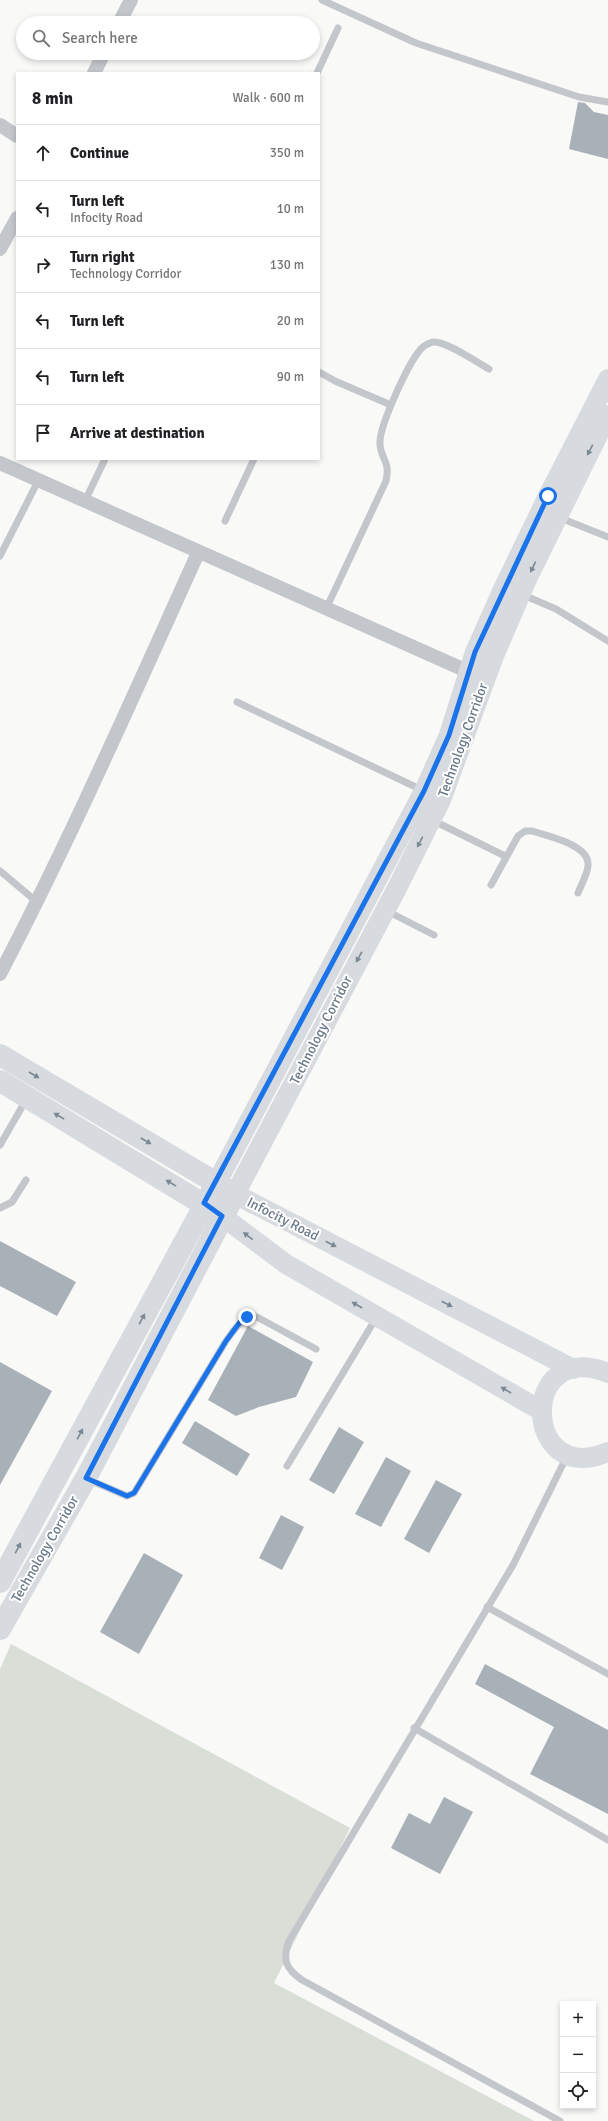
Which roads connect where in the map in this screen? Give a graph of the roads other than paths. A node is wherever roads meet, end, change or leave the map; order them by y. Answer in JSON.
{"nodes":[{"id":1,"x":131,"y":0,"type":"edge"},
{"id":2,"x":322,"y":0,"type":"edge"},
{"id":3,"x":123,"y":16,"type":"edge"},
{"id":4,"x":338,"y":28,"type":"dead end"},
{"id":5,"x":100,"y":60,"type":"edge"},
{"id":6,"x":94,"y":72,"type":"edge"},
{"id":7,"x":317,"y":72,"type":"edge"},
{"id":8,"x":608,"y":102,"type":"edge"},
{"id":9,"x":0,"y":125,"type":"edge"},
{"id":10,"x":16,"y":135,"type":"edge"},
{"id":11,"x":16,"y":220,"type":"edge"},
{"id":12,"x":0,"y":249,"type":"edge"},
{"id":13,"x":489,"y":369,"type":"dead end"},
{"id":14,"x":320,"y":373,"type":"edge"},
{"id":15,"x":608,"y":378,"type":"edge"},
{"id":16,"x":391,"y":405,"type":"junction"},
{"id":17,"x":608,"y":416,"type":"edge"},
{"id":18,"x":105,"y":460,"type":"edge"},
{"id":19,"x":254,"y":460,"type":"edge"},
{"id":20,"x":0,"y":463,"type":"edge"},
{"id":21,"x":38,"y":481,"type":"junction"},
{"id":22,"x":85,"y":502,"type":"junction"},
{"id":23,"x":558,"y":517,"type":"junction"},
{"id":24,"x":225,"y":521,"type":"dead end"},
{"id":25,"x":608,"y":537,"type":"edge"},
{"id":26,"x":198,"y":553,"type":"junction"},
{"id":27,"x":0,"y":556,"type":"edge"},
{"id":28,"x":521,"y":594,"type":"junction"},
{"id":29,"x":326,"y":609,"type":"junction"},
{"id":30,"x":608,"y":640,"type":"edge"},
{"id":31,"x":477,"y":676,"type":"junction"},
{"id":32,"x":237,"y":702,"type":"dead end"},
{"id":33,"x":424,"y":791,"type":"junction"},
{"id":34,"x":432,"y":819,"type":"junction"},
{"id":35,"x":505,"y":856,"type":"junction"},
{"id":36,"x":0,"y":870,"type":"edge"},
{"id":37,"x":491,"y":885,"type":"dead end"},
{"id":38,"x":578,"y":893,"type":"dead end"},
{"id":39,"x":37,"y":902,"type":"junction"},
{"id":40,"x":385,"y":910,"type":"junction"},
{"id":41,"x":434,"y":935,"type":"dead end"},
{"id":42,"x":0,"y":974,"type":"edge"},
{"id":43,"x":0,"y":1055,"type":"edge"},
{"id":44,"x":0,"y":1081,"type":"edge"},
{"id":45,"x":28,"y":1098,"type":"junction"},
{"id":46,"x":0,"y":1145,"type":"edge"},
{"id":47,"x":26,"y":1180,"type":"dead end"},
{"id":48,"x":217,"y":1182,"type":"junction"},
{"id":49,"x":235,"y":1194,"type":"junction"},
{"id":50,"x":204,"y":1203,"type":"junction"},
{"id":51,"x":0,"y":1208,"type":"edge"},
{"id":52,"x":222,"y":1216,"type":"junction"},
{"id":53,"x":377,"y":1316,"type":"junction"},
{"id":54,"x":316,"y":1349,"type":"dead end"},
{"id":55,"x":573,"y":1369,"type":"junction"},
{"id":56,"x":608,"y":1374,"type":"edge"},
{"id":57,"x":540,"y":1410,"type":"junction"},
{"id":58,"x":608,"y":1452,"type":"edge"},
{"id":59,"x":569,"y":1454,"type":"junction"},
{"id":60,"x":287,"y":1466,"type":"dead end"},
{"id":61,"x":86,"y":1478,"type":"junction"},
{"id":62,"x":0,"y":1582,"type":"edge"},
{"id":63,"x":487,"y":1607,"type":"junction"},
{"id":64,"x":0,"y":1629,"type":"edge"},
{"id":65,"x":608,"y":1674,"type":"edge"},
{"id":66,"x":414,"y":1728,"type":"junction"},
{"id":67,"x":608,"y":1840,"type":"edge"},
{"id":68,"x":560,"y":2121,"type":"edge"}],
"edges":[{"from":1,"to":3,"type":"street"},
{"from":2,"to":8,"type":"lane"},
{"from":4,"to":7,"type":"lane"},
{"from":5,"to":6,"type":"street"},
{"from":9,"to":10,"type":"street"},
{"from":11,"to":12,"type":"street"},
{"from":13,"to":16,"type":"lane"},
{"from":14,"to":16,"type":"lane"},
{"from":15,"to":31,"type":"street"},
{"from":16,"to":29,"type":"lane"},
{"from":17,"to":23,"type":"street","name":"Technology Corridor","one_way":true},
{"from":18,"to":22,"type":"lane"},
{"from":19,"to":24,"type":"lane"},
{"from":20,"to":21,"type":"street"},
{"from":21,"to":22,"type":"street"},
{"from":21,"to":27,"type":"lane"},
{"from":22,"to":26,"type":"street"},
{"from":23,"to":25,"type":"lane"},
{"from":23,"to":28,"type":"street","name":"Technology Corridor","one_way":true},
{"from":26,"to":29,"type":"street"},
{"from":26,"to":39,"type":"street"},
{"from":28,"to":30,"type":"lane"},
{"from":28,"to":31,"type":"street","name":"Technology Corridor"},
{"from":29,"to":31,"type":"street"},
{"from":31,"to":33,"type":"street"},
{"from":31,"to":34,"type":"street","name":"Technology Corridor"},
{"from":32,"to":33,"type":"lane"},
{"from":33,"to":48,"type":"street"},
{"from":34,"to":35,"type":"lane"},
{"from":34,"to":40,"type":"street","name":"Technology Corridor","one_way":true},
{"from":35,"to":37,"type":"lane"},
{"from":35,"to":38,"type":"lane"},
{"from":36,"to":39,"type":"lane"},
{"from":39,"to":42,"type":"street"},
{"from":40,"to":41,"type":"lane"},
{"from":40,"to":49,"type":"street","name":"Technology Corridor","one_way":true},
{"from":43,"to":48,"type":"main road","name":"Infocity Road","one_way":true},
{"from":44,"to":45,"type":"main road","name":"Infocity Road"},
{"from":45,"to":46,"type":"lane"},
{"from":50,"to":45,"type":"main road","name":"Infocity Road","one_way":true},
{"from":47,"to":51,"type":"lane"},
{"from":48,"to":49,"type":"main road","name":"Infocity Road"},
{"from":48,"to":50,"type":"main road"},
{"from":49,"to":52,"type":"main road","name":"Technology Corridor"},
{"from":49,"to":55,"type":"street","name":"Infocity Road","one_way":true},
{"from":50,"to":52,"type":"main road","name":"Infocity Road"},
{"from":62,"to":50,"type":"main road","one_way":true},
{"from":53,"to":52,"type":"street","name":"Infocity Road","one_way":true},
{"from":52,"to":61,"type":"main road","name":"Technology Corridor"},
{"from":57,"to":53,"type":"street","name":"Infocity Road","one_way":true},
{"from":53,"to":60,"type":"lane"},
{"from":54,"to":61,"type":"lane"},
{"from":55,"to":56,"type":"street"},
{"from":55,"to":57,"type":"street"},
{"from":57,"to":59,"type":"street"},
{"from":58,"to":59,"type":"street"},
{"from":59,"to":63,"type":"lane"},
{"from":61,"to":64,"type":"main road","name":"Technology Corridor"},
{"from":63,"to":65,"type":"lane"},
{"from":63,"to":66,"type":"lane"},
{"from":66,"to":67,"type":"lane"},
{"from":66,"to":68,"type":"lane"}]}
